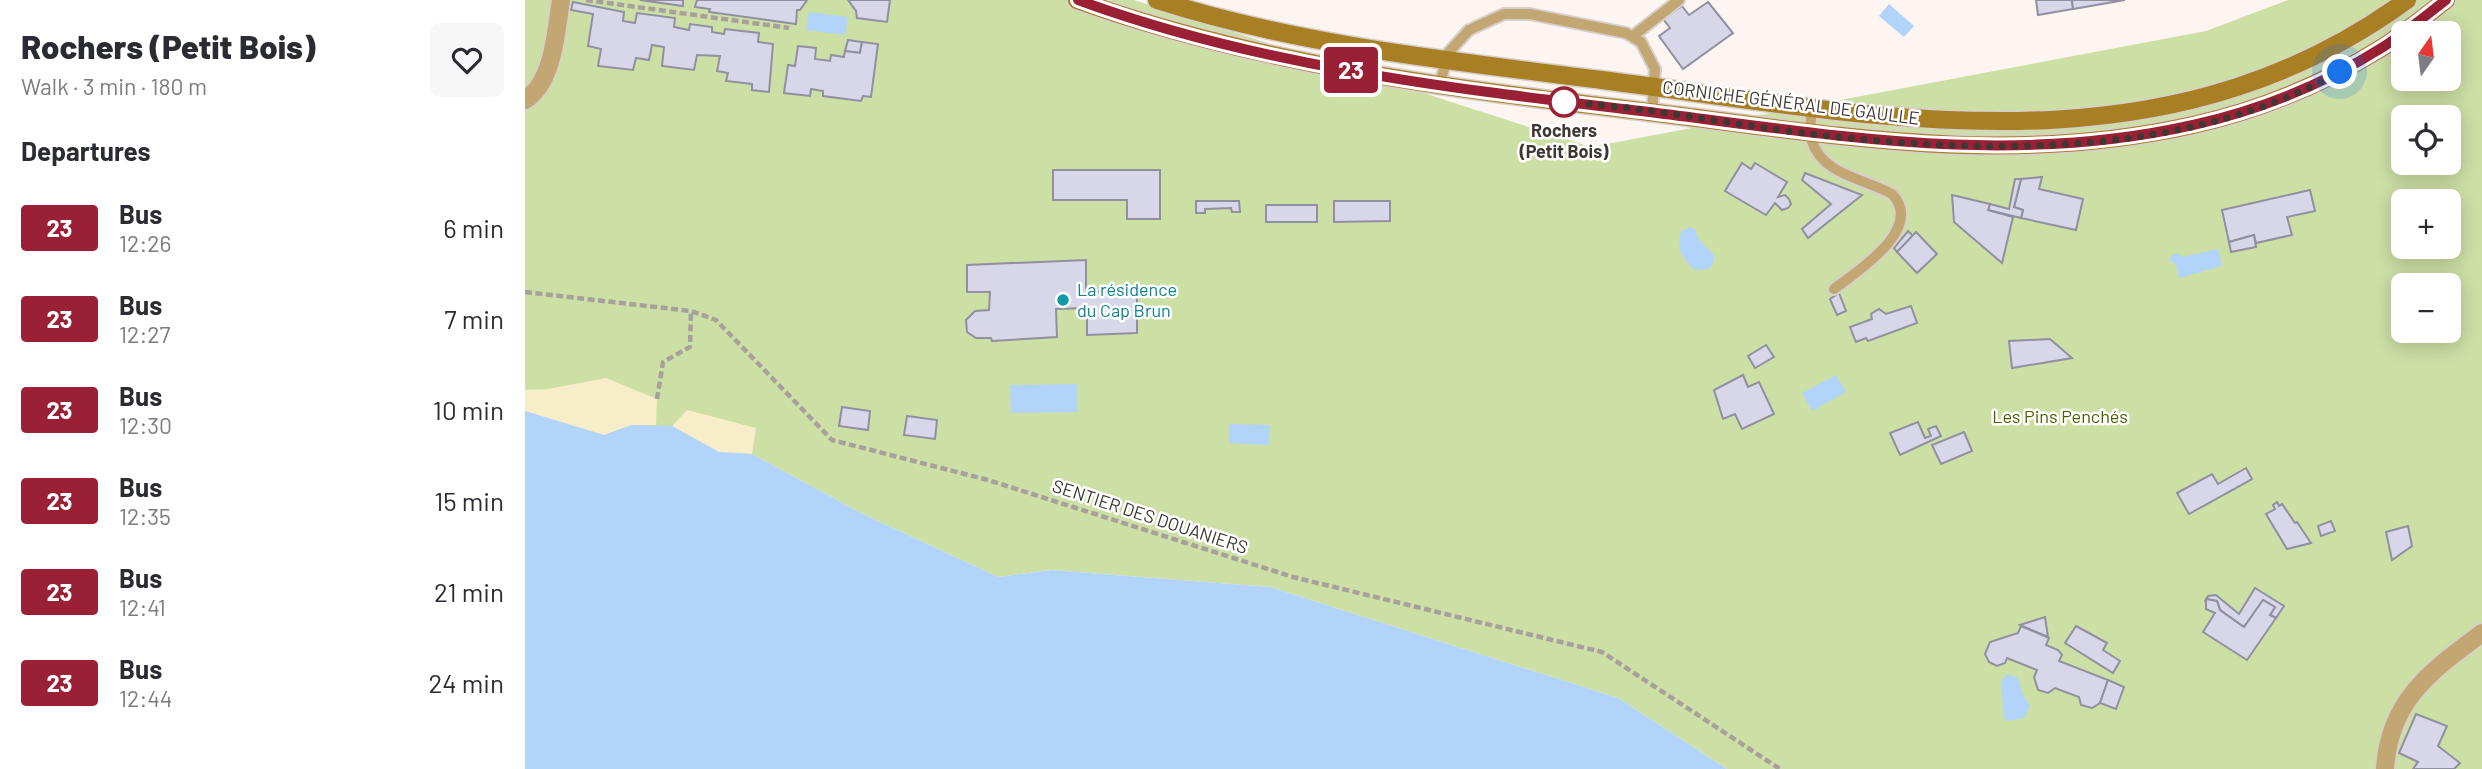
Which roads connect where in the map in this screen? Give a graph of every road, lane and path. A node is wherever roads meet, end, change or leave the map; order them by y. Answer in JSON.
{"nodes":[{"id":1,"x":561,"y":0,"type":"edge"},
{"id":2,"x":586,"y":0,"type":"edge"},
{"id":3,"x":1077,"y":0,"type":"edge"},
{"id":4,"x":1157,"y":0,"type":"edge"},
{"id":5,"x":1679,"y":0,"type":"edge"},
{"id":6,"x":2407,"y":0,"type":"edge"},
{"id":7,"x":2446,"y":0,"type":"edge"},
{"id":8,"x":789,"y":28,"type":"dead end"},
{"id":9,"x":1633,"y":36,"type":"junction"},
{"id":10,"x":1445,"y":60,"type":"junction"},
{"id":11,"x":1440,"y":84,"type":"junction"},
{"id":12,"x":1655,"y":88,"type":"junction"},
{"id":13,"x":525,"y":100,"type":"edge"},
{"id":14,"x":1812,"y":108,"type":"junction"},
{"id":15,"x":1652,"y":113,"type":"junction"},
{"id":16,"x":1811,"y":134,"type":"junction"},
{"id":17,"x":1834,"y":289,"type":"dead end"},
{"id":18,"x":525,"y":292,"type":"edge"},
{"id":19,"x":691,"y":311,"type":"junction"},
{"id":20,"x":657,"y":399,"type":"dead end"},
{"id":21,"x":2482,"y":633,"type":"edge"},
{"id":22,"x":1780,"y":769,"type":"edge"},
{"id":23,"x":2385,"y":769,"type":"edge"}],
"edges":[{"from":1,"to":13,"type":"street"},
{"from":2,"to":8,"type":"path"},
{"from":3,"to":11,"type":"main road","name":"CORNICHE GÉNÉRAL DE GAULLE"},
{"from":4,"to":10,"type":"main road","name":"CORNICHE GÉNÉRAL DE GAULLE"},
{"from":5,"to":9,"type":"lane"},
{"from":6,"to":14,"type":"main road","name":"CORNICHE GÉNÉRAL DE GAULLE"},
{"from":7,"to":16,"type":"main road","name":"CORNICHE GÉNÉRAL DE GAULLE"},
{"from":9,"to":10,"type":"lane"},
{"from":9,"to":12,"type":"lane"},
{"from":10,"to":11,"type":"lane"},
{"from":10,"to":12,"type":"main road","name":"CORNICHE GÉNÉRAL DE GAULLE"},
{"from":11,"to":15,"type":"main road","name":"CORNICHE GÉNÉRAL DE GAULLE"},
{"from":12,"to":14,"type":"main road","name":"CORNICHE GÉNÉRAL DE GAULLE"},
{"from":12,"to":15,"type":"lane"},
{"from":14,"to":16,"type":"lane"},
{"from":15,"to":16,"type":"main road","name":"CORNICHE GÉNÉRAL DE GAULLE"},
{"from":16,"to":17,"type":"lane"},
{"from":18,"to":19,"type":"path","name":"SENTIER DES DOUANIERS"},
{"from":19,"to":20,"type":"path"},
{"from":19,"to":22,"type":"path","name":"SENTIER DES DOUANIERS"},
{"from":21,"to":23,"type":"street"}]}
